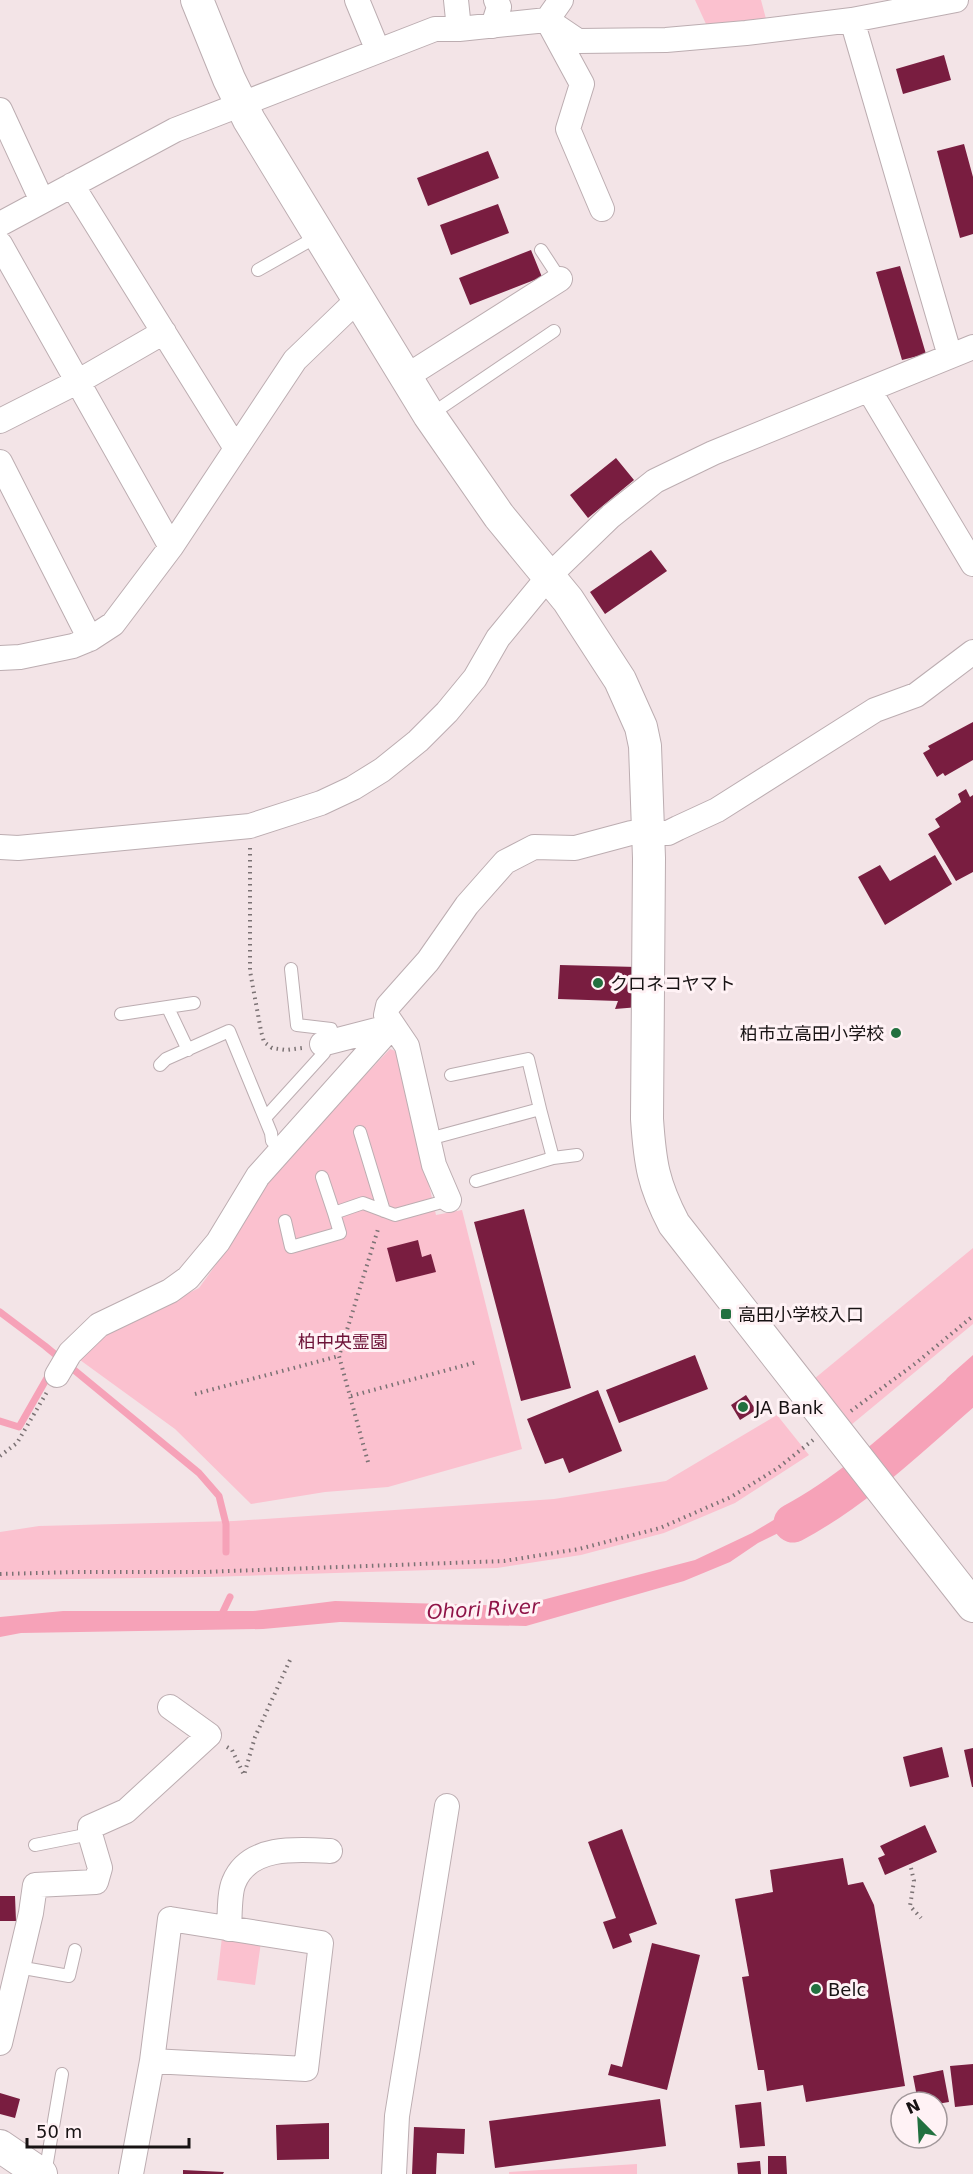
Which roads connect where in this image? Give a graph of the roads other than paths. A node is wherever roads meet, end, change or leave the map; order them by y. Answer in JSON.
{"nodes":[{"id":1,"x":197,"y":0,"type":"edge"},
{"id":2,"x":357,"y":0,"type":"edge"},
{"id":3,"x":456,"y":0,"type":"edge"},
{"id":4,"x":496,"y":0,"type":"edge"},
{"id":5,"x":561,"y":0,"type":"edge"},
{"id":6,"x":956,"y":0,"type":"edge"},
{"id":7,"x":896,"y":6,"type":"edge"},
{"id":8,"x":547,"y":20,"type":"junction"},
{"id":9,"x":852,"y":20,"type":"junction"},
{"id":10,"x":493,"y":26,"type":"junction"},
{"id":11,"x":459,"y":29,"type":"junction"},
{"id":12,"x":378,"y":51,"type":"junction"},
{"id":13,"x":242,"y":104,"type":"junction"},
{"id":14,"x":3,"y":122,"type":"edge"},
{"id":15,"x":72,"y":184,"type":"junction"},
{"id":16,"x":42,"y":201,"type":"junction"},
{"id":17,"x":602,"y":209,"type":"dead end"},
{"id":18,"x":0,"y":224,"type":"edge"},
{"id":19,"x":318,"y":236,"type":"junction"},
{"id":20,"x":0,"y":244,"type":"edge"},
{"id":21,"x":541,"y":250,"type":"dead end"},
{"id":22,"x":258,"y":270,"type":"dead end"},
{"id":23,"x":560,"y":279,"type":"joint"},
{"id":24,"x":360,"y":303,"type":"junction"},
{"id":25,"x":554,"y":331,"type":"dead end"},
{"id":26,"x":164,"y":332,"type":"junction"},
{"id":27,"x":973,"y":346,"type":"edge"},
{"id":28,"x":950,"y":356,"type":"junction"},
{"id":29,"x":405,"y":378,"type":"junction"},
{"id":30,"x":79,"y":381,"type":"junction"},
{"id":31,"x":869,"y":390,"type":"junction"},
{"id":32,"x":429,"y":416,"type":"junction"},
{"id":33,"x":0,"y":421,"type":"edge"},
{"id":34,"x":238,"y":446,"type":"junction"},
{"id":35,"x":0,"y":462,"type":"edge"},
{"id":36,"x":171,"y":547,"type":"junction"},
{"id":37,"x":971,"y":557,"type":"edge"},
{"id":38,"x":549,"y":576,"type":"junction"},
{"id":39,"x":90,"y":639,"type":"junction"},
{"id":40,"x":973,"y":652,"type":"edge"},
{"id":41,"x":0,"y":658,"type":"edge"},
{"id":42,"x":649,"y":832,"type":"junction"},
{"id":43,"x":0,"y":847,"type":"edge"},
{"id":44,"x":291,"y":969,"type":"dead end"},
{"id":45,"x":194,"y":1003,"type":"dead end"},
{"id":46,"x":168,"y":1008,"type":"junction"},
{"id":47,"x":121,"y":1014,"type":"dead end"},
{"id":48,"x":392,"y":1026,"type":"junction"},
{"id":49,"x":328,"y":1042,"type":"junction"},
{"id":50,"x":188,"y":1050,"type":"junction"},
{"id":51,"x":160,"y":1065,"type":"dead end"},
{"id":52,"x":451,"y":1075,"type":"dead end"},
{"id":53,"x":540,"y":1109,"type":"junction"},
{"id":54,"x":265,"y":1118,"type":"junction"},
{"id":55,"x":360,"y":1132,"type":"dead end"},
{"id":56,"x":429,"y":1139,"type":"junction"},
{"id":57,"x":272,"y":1141,"type":"dead end"},
{"id":58,"x":577,"y":1155,"type":"dead end"},
{"id":59,"x":553,"y":1158,"type":"junction"},
{"id":60,"x":322,"y":1177,"type":"dead end"},
{"id":61,"x":476,"y":1180,"type":"dead end"},
{"id":62,"x":449,"y":1200,"type":"joint"},
{"id":63,"x":384,"y":1210,"type":"junction"},
{"id":64,"x":333,"y":1213,"type":"junction"},
{"id":65,"x":285,"y":1221,"type":"dead end"},
{"id":66,"x":57,"y":1375,"type":"road end"},
{"id":67,"x":973,"y":1606,"type":"edge"},
{"id":68,"x":171,"y":1707,"type":"dead end"},
{"id":69,"x":447,"y":1806,"type":"dead end"},
{"id":70,"x":90,"y":1834,"type":"junction"},
{"id":71,"x":35,"y":1845,"type":"dead end"},
{"id":72,"x":330,"y":1851,"type":"dead end"},
{"id":73,"x":229,"y":1929,"type":"junction"},
{"id":74,"x":75,"y":1950,"type":"dead end"},
{"id":75,"x":18,"y":1966,"type":"junction"},
{"id":76,"x":0,"y":2043,"type":"edge"},
{"id":77,"x":152,"y":2061,"type":"junction"},
{"id":78,"x":62,"y":2074,"type":"dead end"},
{"id":79,"x":0,"y":2146,"type":"edge"},
{"id":80,"x":43,"y":2174,"type":"edge"},
{"id":81,"x":131,"y":2174,"type":"edge"},
{"id":82,"x":394,"y":2174,"type":"edge"}],
"edges":[{"from":1,"to":13,"type":"street"},
{"from":2,"to":12,"type":"street"},
{"from":3,"to":11,"type":"street"},
{"from":4,"to":10,"type":"street"},
{"from":5,"to":8,"type":"street"},
{"from":6,"to":7,"type":"street"},
{"from":7,"to":9,"type":"street"},
{"from":8,"to":9,"type":"street"},
{"from":8,"to":10,"type":"street"},
{"from":8,"to":17,"type":"street"},
{"from":9,"to":28,"type":"street"},
{"from":10,"to":11,"type":"street"},
{"from":11,"to":12,"type":"street"},
{"from":12,"to":13,"type":"street"},
{"from":13,"to":15,"type":"street"},
{"from":13,"to":19,"type":"street"},
{"from":14,"to":16,"type":"street"},
{"from":15,"to":16,"type":"street"},
{"from":15,"to":26,"type":"street"},
{"from":16,"to":18,"type":"street"},
{"from":19,"to":22,"type":"lane"},
{"from":19,"to":24,"type":"street"},
{"from":20,"to":30,"type":"street"},
{"from":21,"to":23,"type":"lane"},
{"from":23,"to":29,"type":"street"},
{"from":24,"to":29,"type":"street"},
{"from":24,"to":34,"type":"street"},
{"from":25,"to":32,"type":"lane"},
{"from":26,"to":30,"type":"street"},
{"from":26,"to":34,"type":"street"},
{"from":27,"to":28,"type":"street"},
{"from":28,"to":31,"type":"street"},
{"from":29,"to":32,"type":"street"},
{"from":30,"to":33,"type":"street"},
{"from":30,"to":36,"type":"street"},
{"from":31,"to":37,"type":"street"},
{"from":31,"to":38,"type":"street"},
{"from":32,"to":38,"type":"street"},
{"from":34,"to":36,"type":"street"},
{"from":35,"to":39,"type":"street"},
{"from":36,"to":39,"type":"street"},
{"from":38,"to":42,"type":"street"},
{"from":38,"to":43,"type":"street"},
{"from":39,"to":41,"type":"street"},
{"from":40,"to":42,"type":"street"},
{"from":42,"to":48,"type":"street"},
{"from":42,"to":67,"type":"street"},
{"from":44,"to":49,"type":"lane"},
{"from":45,"to":46,"type":"lane"},
{"from":46,"to":47,"type":"lane"},
{"from":46,"to":50,"type":"lane"},
{"from":48,"to":49,"type":"street"},
{"from":48,"to":56,"type":"street"},
{"from":48,"to":66,"type":"street"},
{"from":49,"to":54,"type":"lane"},
{"from":50,"to":51,"type":"lane"},
{"from":50,"to":54,"type":"lane"},
{"from":52,"to":53,"type":"lane"},
{"from":53,"to":56,"type":"lane"},
{"from":53,"to":59,"type":"lane"},
{"from":54,"to":57,"type":"lane"},
{"from":55,"to":63,"type":"lane"},
{"from":56,"to":62,"type":"street"},
{"from":58,"to":59,"type":"lane"},
{"from":59,"to":61,"type":"lane"},
{"from":60,"to":64,"type":"lane"},
{"from":62,"to":63,"type":"lane"},
{"from":63,"to":64,"type":"lane"},
{"from":64,"to":65,"type":"lane"},
{"from":68,"to":70,"type":"street"},
{"from":69,"to":82,"type":"street"},
{"from":70,"to":71,"type":"lane"},
{"from":70,"to":75,"type":"street"},
{"from":72,"to":73,"type":"street"},
{"from":73,"to":77,"type":"street"},
{"from":73,"to":77,"type":"street"},
{"from":74,"to":75,"type":"lane"},
{"from":75,"to":76,"type":"street"},
{"from":77,"to":81,"type":"street"},
{"from":78,"to":80,"type":"lane"},
{"from":79,"to":80,"type":"street"}]}
